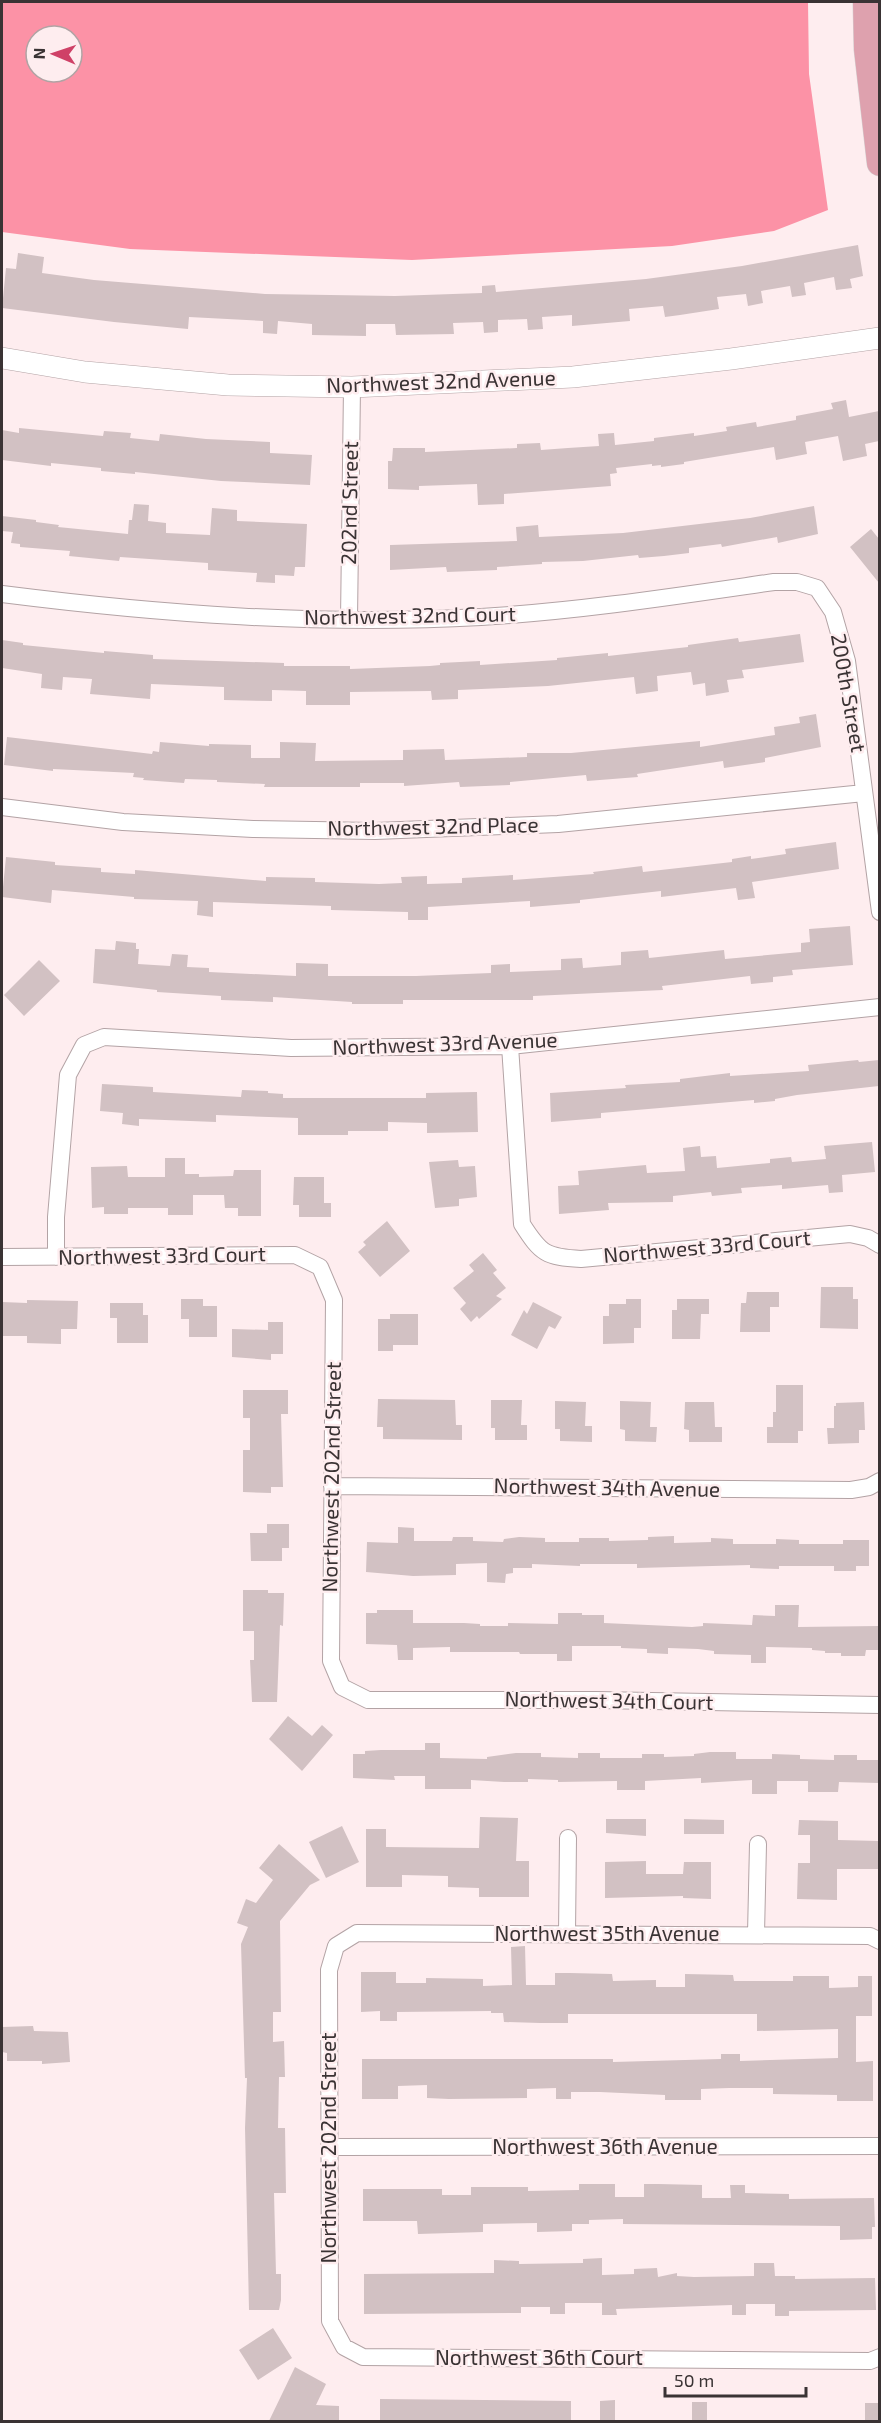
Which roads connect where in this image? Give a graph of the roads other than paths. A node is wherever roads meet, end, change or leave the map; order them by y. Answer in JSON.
{"nodes":[{"id":1,"x":866,"y":2,"type":"edge"},
{"id":2,"x":879,"y":163,"type":"edge"},
{"id":3,"x":879,"y":338,"type":"edge"},
{"id":4,"x":2,"y":358,"type":"edge"},
{"id":5,"x":352,"y":387,"type":"junction"},
{"id":6,"x":817,"y":588,"type":"joint"},
{"id":7,"x":2,"y":594,"type":"edge"},
{"id":8,"x":349,"y":620,"type":"junction"},
{"id":9,"x":864,"y":794,"type":"junction"},
{"id":10,"x":2,"y":807,"type":"edge"},
{"id":11,"x":879,"y":912,"type":"edge"},
{"id":12,"x":879,"y":1007,"type":"edge"},
{"id":13,"x":510,"y":1046,"type":"junction"},
{"id":14,"x":879,"y":1245,"type":"edge"},
{"id":15,"x":2,"y":1257,"type":"edge"},
{"id":16,"x":56,"y":1257,"type":"junction"},
{"id":17,"x":320,"y":1267,"type":"joint"},
{"id":18,"x":879,"y":1481,"type":"edge"},
{"id":19,"x":332,"y":1486,"type":"junction"},
{"id":20,"x":342,"y":1687,"type":"joint"},
{"id":21,"x":879,"y":1705,"type":"edge"},
{"id":22,"x":568,"y":1838,"type":"dead end"},
{"id":23,"x":758,"y":1844,"type":"dead end"},
{"id":24,"x":567,"y":1934,"type":"junction"},
{"id":25,"x":756,"y":1934,"type":"junction"},
{"id":26,"x":879,"y":1941,"type":"edge"},
{"id":27,"x":336,"y":1946,"type":"joint"},
{"id":28,"x":879,"y":2146,"type":"edge"},
{"id":29,"x":330,"y":2148,"type":"junction"},
{"id":30,"x":344,"y":2347,"type":"joint"},
{"id":31,"x":879,"y":2357,"type":"edge"}],
"edges":[{"from":1,"to":2,"type":"main road"},
{"from":3,"to":5,"type":"street","name":"Northwest 32nd Avenue"},
{"from":4,"to":5,"type":"street","name":"Northwest 32nd Avenue"},
{"from":5,"to":8,"type":"street","name":"202nd Street"},
{"from":6,"to":8,"type":"street","name":"Northwest 32nd Court"},
{"from":6,"to":9,"type":"street","name":"200th Street"},
{"from":7,"to":8,"type":"street","name":"Northwest 32nd Court"},
{"from":9,"to":10,"type":"street","name":"Northwest 32nd Place"},
{"from":9,"to":11,"type":"street","name":"200th Street"},
{"from":12,"to":13,"type":"street","name":"Northwest 33rd Avenue"},
{"from":13,"to":14,"type":"street","name":"Northwest 33rd Court"},
{"from":13,"to":16,"type":"street","name":"Northwest 33rd Avenue"},
{"from":15,"to":16,"type":"street","name":"Northwest 33rd Court"},
{"from":16,"to":17,"type":"street","name":"Northwest 33rd Court"},
{"from":17,"to":19,"type":"street","name":"Northwest 202nd Street"},
{"from":18,"to":19,"type":"street","name":"Northwest 34th Avenue"},
{"from":19,"to":20,"type":"street","name":"Northwest 202nd Street"},
{"from":20,"to":21,"type":"street","name":"Northwest 34th Court"},
{"from":22,"to":24,"type":"street"},
{"from":23,"to":25,"type":"street"},
{"from":24,"to":25,"type":"street","name":"Northwest 35th Avenue"},
{"from":24,"to":27,"type":"street","name":"Northwest 35th Avenue"},
{"from":25,"to":26,"type":"street","name":"Northwest 35th Avenue"},
{"from":27,"to":29,"type":"street","name":"Northwest 202nd Street"},
{"from":28,"to":29,"type":"street","name":"Northwest 36th Avenue"},
{"from":29,"to":30,"type":"street","name":"Northwest 202nd Street"},
{"from":30,"to":31,"type":"street","name":"Northwest 36th Court"}]}
